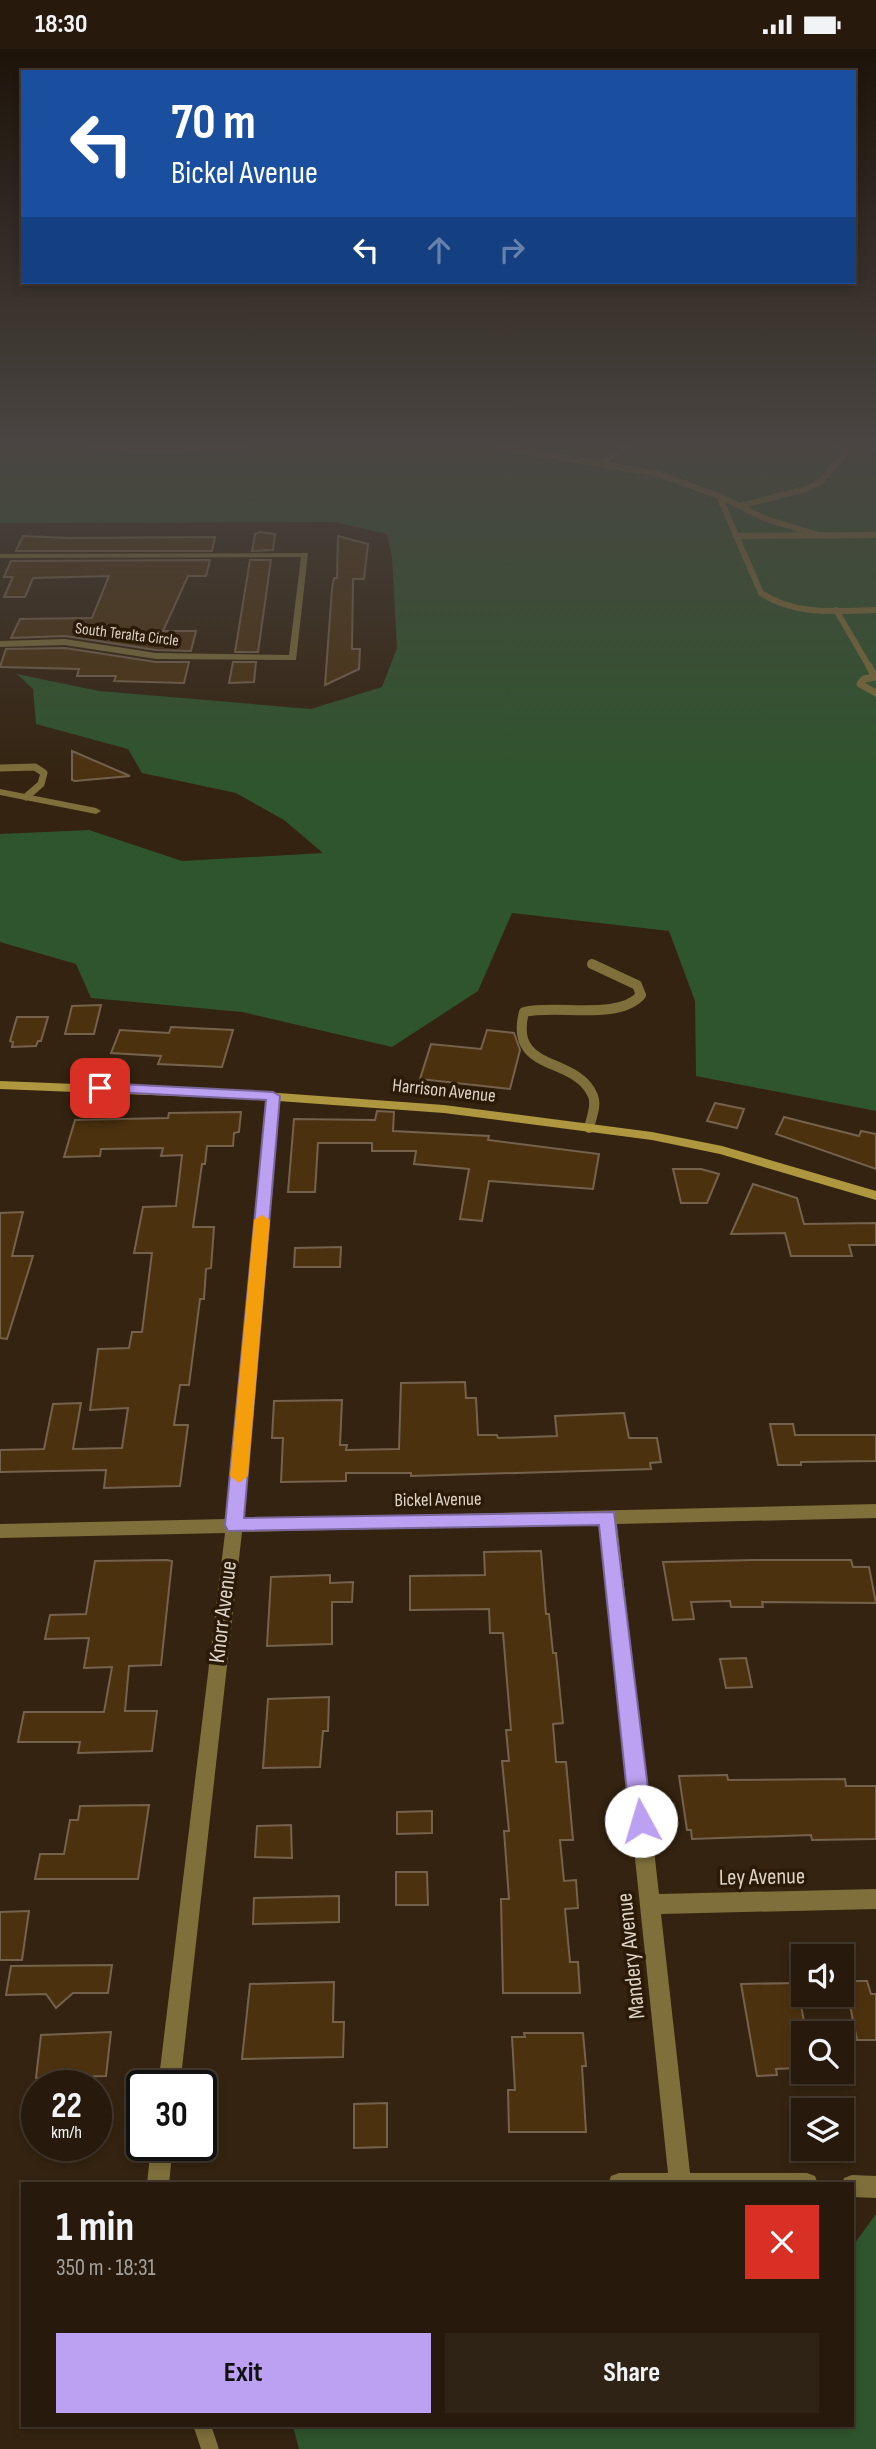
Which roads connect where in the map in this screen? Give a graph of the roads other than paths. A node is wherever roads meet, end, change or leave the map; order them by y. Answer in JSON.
{"nodes":[{"id":1,"x":305,"y":559,"type":"edge"},
{"id":2,"x":746,"y":559,"type":"edge"},
{"id":3,"x":836,"y":610,"type":"junction"},
{"id":4,"x":876,"y":610,"type":"edge"},
{"id":5,"x":0,"y":644,"type":"edge"},
{"id":6,"x":876,"y":677,"type":"edge"},
{"id":7,"x":876,"y":694,"type":"edge"},
{"id":8,"x":0,"y":768,"type":"edge"},
{"id":9,"x":0,"y":792,"type":"edge"},
{"id":10,"x":26,"y":797,"type":"junction"},
{"id":11,"x":96,"y":811,"type":"dead end"},
{"id":12,"x":592,"y":964,"type":"dead end"},
{"id":13,"x":0,"y":1085,"type":"edge"},
{"id":14,"x":273,"y":1096,"type":"junction"},
{"id":15,"x":589,"y":1128,"type":"junction"},
{"id":16,"x":876,"y":1196,"type":"edge"},
{"id":17,"x":876,"y":1511,"type":"edge"},
{"id":18,"x":608,"y":1517,"type":"junction"},
{"id":19,"x":234,"y":1525,"type":"junction"},
{"id":20,"x":0,"y":1531,"type":"edge"},
{"id":21,"x":876,"y":1899,"type":"edge"},
{"id":22,"x":650,"y":1904,"type":"junction"},
{"id":23,"x":171,"y":2070,"type":"edge"},
{"id":24,"x":160,"y":2161,"type":"edge"},
{"id":25,"x":158,"y":2182,"type":"edge"},
{"id":26,"x":680,"y":2182,"type":"edge"},
{"id":27,"x":854,"y":2186,"type":"edge"},
{"id":28,"x":876,"y":2187,"type":"edge"},
{"id":29,"x":203,"y":2427,"type":"edge"},
{"id":30,"x":210,"y":2449,"type":"edge"}],
"edges":[{"from":1,"to":5,"type":"street","name":"South Teralta Circle"},
{"from":2,"to":3,"type":"lane"},
{"from":3,"to":4,"type":"lane"},
{"from":3,"to":6,"type":"lane"},
{"from":6,"to":7,"type":"lane"},
{"from":8,"to":10,"type":"lane"},
{"from":9,"to":10,"type":"street"},
{"from":10,"to":11,"type":"street"},
{"from":12,"to":15,"type":"lane"},
{"from":13,"to":14,"type":"main road","name":"Harrison Avenue"},
{"from":14,"to":15,"type":"main road","name":"Harrison Avenue"},
{"from":14,"to":19,"type":"street","name":"Knorr Avenue"},
{"from":15,"to":16,"type":"main road","name":"Harrison Avenue"},
{"from":17,"to":18,"type":"street","name":"Bickel Avenue"},
{"from":18,"to":19,"type":"street","name":"Bickel Avenue"},
{"from":18,"to":22,"type":"street","name":"Mandery Avenue"},
{"from":19,"to":20,"type":"street","name":"Bickel Avenue"},
{"from":19,"to":23,"type":"street","name":"Knorr Avenue"},
{"from":21,"to":22,"type":"street","name":"Ley Avenue"},
{"from":22,"to":26,"type":"street","name":"Mandery Avenue"},
{"from":24,"to":25,"type":"street"},
{"from":27,"to":28,"type":"street"},
{"from":29,"to":30,"type":"lane"}]}
